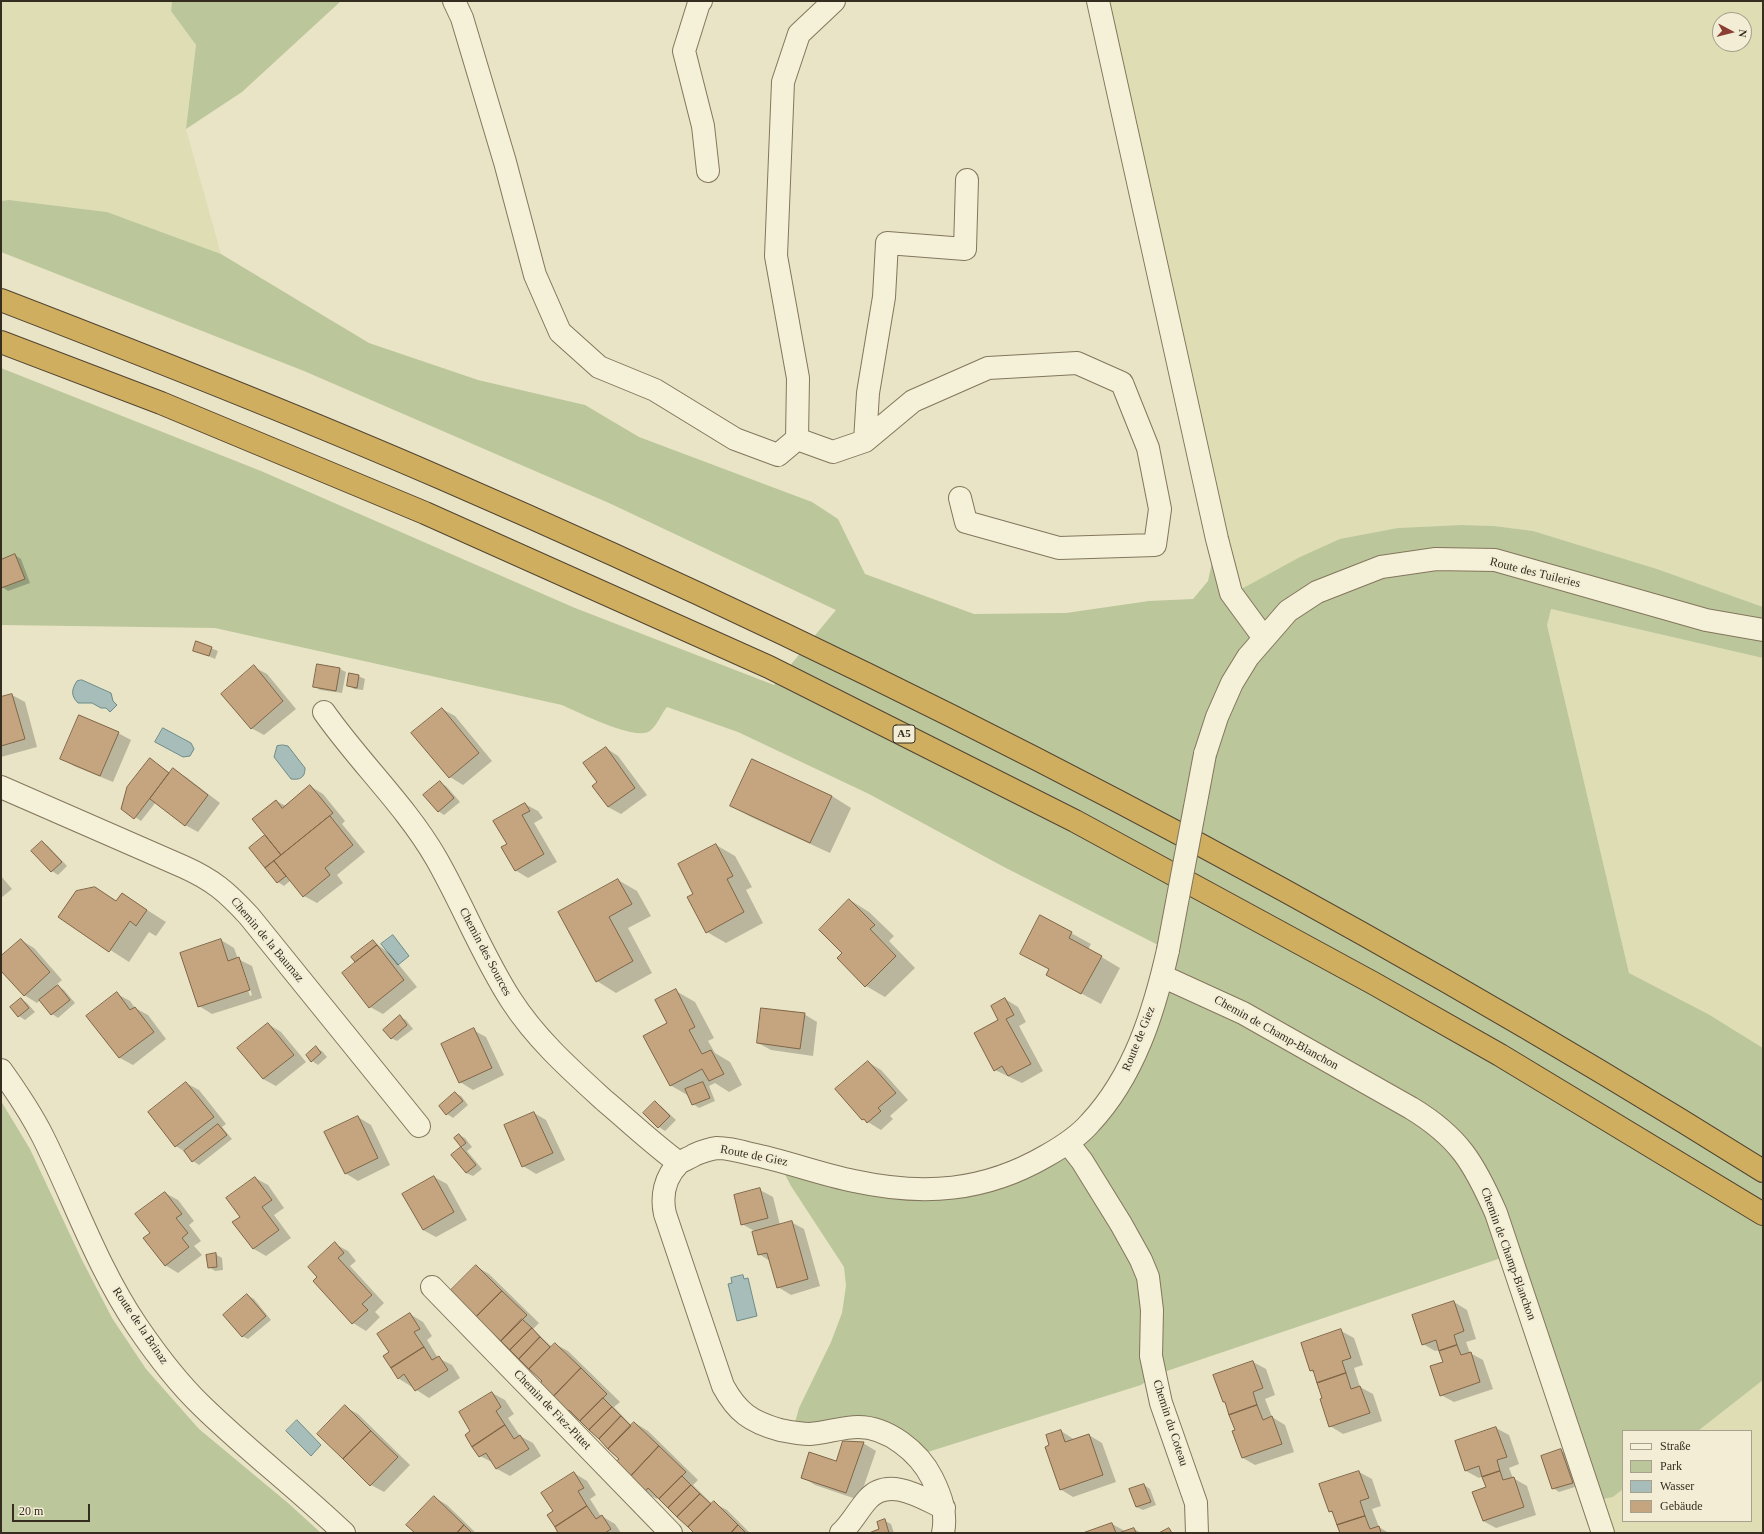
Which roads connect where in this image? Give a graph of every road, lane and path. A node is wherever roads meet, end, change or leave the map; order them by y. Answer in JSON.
{"nodes":[{"id":1,"x":454,"y":1,"type":"edge"},
{"id":2,"x":701,"y":1,"type":"edge"},
{"id":3,"x":834,"y":1,"type":"edge"},
{"id":4,"x":1098,"y":1,"type":"edge"},
{"id":5,"x":708,"y":171,"type":"dead end"},
{"id":6,"x":967,"y":180,"type":"dead end"},
{"id":7,"x":1,"y":300,"type":"edge"},
{"id":8,"x":1,"y":342,"type":"edge"},
{"id":9,"x":797,"y":439,"type":"junction"},
{"id":10,"x":865,"y":441,"type":"junction"},
{"id":11,"x":960,"y":498,"type":"dead end"},
{"id":12,"x":1763,"y":630,"type":"edge"},
{"id":13,"x":1264,"y":638,"type":"junction"},
{"id":14,"x":324,"y":712,"type":"dead end"},
{"id":15,"x":1,"y":787,"type":"edge"},
{"id":16,"x":1168,"y":950,"type":"joint"},
{"id":17,"x":1162,"y":976,"type":"junction"},
{"id":18,"x":1,"y":1070,"type":"edge"},
{"id":19,"x":419,"y":1126,"type":"dead end"},
{"id":20,"x":1068,"y":1143,"type":"junction"},
{"id":21,"x":679,"y":1163,"type":"junction"},
{"id":22,"x":1763,"y":1171,"type":"edge"},
{"id":23,"x":1763,"y":1214,"type":"edge"},
{"id":24,"x":432,"y":1287,"type":"dead end"},
{"id":25,"x":944,"y":1508,"type":"junction"},
{"id":26,"x":344,"y":1533,"type":"edge"},
{"id":27,"x":671,"y":1533,"type":"edge"},
{"id":28,"x":841,"y":1533,"type":"edge"},
{"id":29,"x":943,"y":1533,"type":"edge"},
{"id":30,"x":1197,"y":1533,"type":"edge"},
{"id":31,"x":1603,"y":1533,"type":"edge"}],
"edges":[{"from":1,"to":9,"type":"street"},
{"from":2,"to":5,"type":"street"},
{"from":3,"to":9,"type":"street"},
{"from":4,"to":13,"type":"street"},
{"from":6,"to":10,"type":"street"},
{"from":7,"to":22,"type":"highway"},
{"from":8,"to":23,"type":"highway","number":"A5"},
{"from":9,"to":10,"type":"street"},
{"from":10,"to":11,"type":"street"},
{"from":12,"to":13,"type":"street","name":"Route des Tuileries"},
{"from":13,"to":16,"type":"street","name":"Route des Tuileries","bridge":true},
{"from":14,"to":21,"type":"street","name":"Chemin des Sources"},
{"from":15,"to":19,"type":"street","name":"Chemin de la Baumaz"},
{"from":16,"to":17,"type":"street","name":"Route de Giez"},
{"from":17,"to":20,"type":"street","name":"Route de Giez"},
{"from":17,"to":31,"type":"street","name":"Chemin de Champ-Blanchon"},
{"from":18,"to":26,"type":"street","name":"Route de la Brinaz"},
{"from":20,"to":21,"type":"street","name":"Route de Giez"},
{"from":20,"to":30,"type":"street","name":"Chemin du Coteau"},
{"from":21,"to":25,"type":"street"},
{"from":24,"to":27,"type":"street","name":"Chemin de Fiez-Pittet"},
{"from":25,"to":28,"type":"street"},
{"from":25,"to":29,"type":"street"}]}
